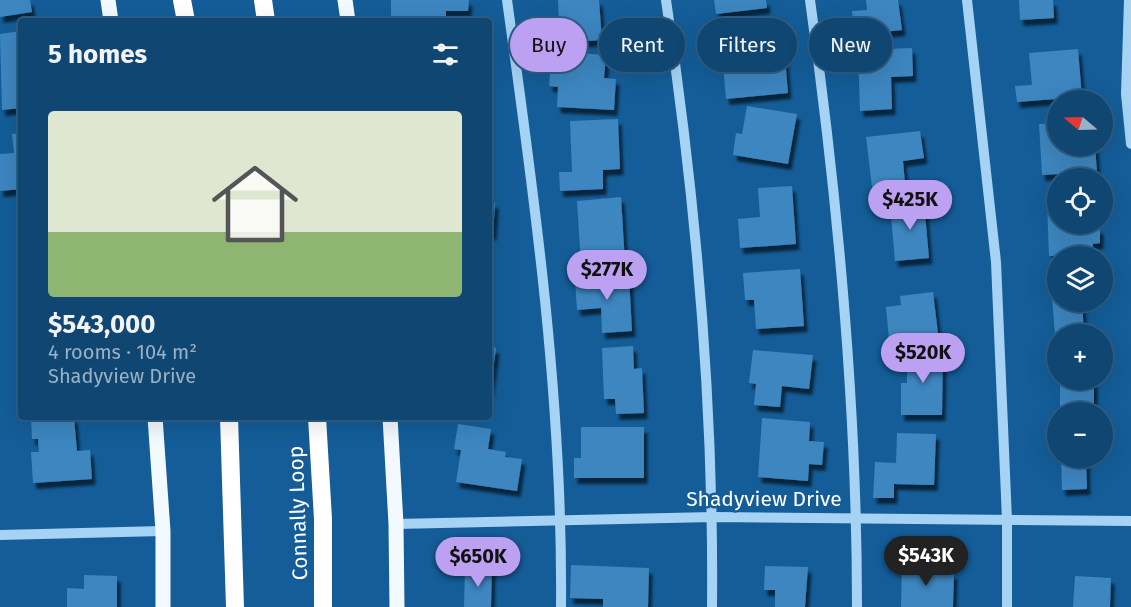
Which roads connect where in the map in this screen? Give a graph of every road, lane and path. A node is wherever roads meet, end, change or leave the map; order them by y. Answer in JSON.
{"nodes":[{"id":1,"x":108,"y":0,"type":"edge"},
{"id":2,"x":183,"y":0,"type":"edge"},
{"id":3,"x":263,"y":0,"type":"edge"},
{"id":4,"x":345,"y":0,"type":"edge"},
{"id":5,"x":507,"y":0,"type":"edge"},
{"id":6,"x":666,"y":0,"type":"edge"},
{"id":7,"x":810,"y":0,"type":"edge"},
{"id":8,"x":967,"y":0,"type":"edge"},
{"id":9,"x":1129,"y":0,"type":"edge"},
{"id":10,"x":111,"y":18,"type":"edge"},
{"id":11,"x":186,"y":18,"type":"edge"},
{"id":12,"x":266,"y":18,"type":"edge"},
{"id":13,"x":348,"y":18,"type":"edge"},
{"id":14,"x":1131,"y":144,"type":"edge"},
{"id":15,"x":155,"y":420,"type":"edge"},
{"id":16,"x":229,"y":420,"type":"edge"},
{"id":17,"x":317,"y":420,"type":"edge"},
{"id":18,"x":390,"y":420,"type":"edge"},
{"id":19,"x":713,"y":517,"type":"junction"},
{"id":20,"x":857,"y":519,"type":"junction"},
{"id":21,"x":562,"y":520,"type":"junction"},
{"id":22,"x":1007,"y":520,"type":"junction"},
{"id":23,"x":1131,"y":521,"type":"edge"},
{"id":24,"x":396,"y":524,"type":"junction"},
{"id":25,"x":163,"y":531,"type":"junction"},
{"id":26,"x":0,"y":535,"type":"edge"},
{"id":27,"x":163,"y":607,"type":"edge"},
{"id":28,"x":235,"y":607,"type":"edge"},
{"id":29,"x":323,"y":607,"type":"edge"},
{"id":30,"x":397,"y":607,"type":"edge"},
{"id":31,"x":561,"y":607,"type":"edge"},
{"id":32,"x":712,"y":607,"type":"edge"},
{"id":33,"x":857,"y":607,"type":"edge"},
{"id":34,"x":1007,"y":607,"type":"edge"}],
"edges":[{"from":1,"to":10,"type":"main road"},
{"from":2,"to":11,"type":"highway"},
{"from":3,"to":12,"type":"highway"},
{"from":4,"to":13,"type":"main road"},
{"from":5,"to":21,"type":"street"},
{"from":6,"to":19,"type":"street"},
{"from":7,"to":20,"type":"street"},
{"from":8,"to":22,"type":"street"},
{"from":9,"to":14,"type":"street"},
{"from":15,"to":25,"type":"main road"},
{"from":16,"to":28,"type":"highway"},
{"from":17,"to":29,"type":"highway","name":"Connally Loop"},
{"from":18,"to":24,"type":"main road"},
{"from":19,"to":20,"type":"street","name":"Shadyview Drive"},
{"from":19,"to":21,"type":"street","name":"Shadyview Drive"},
{"from":19,"to":32,"type":"street"},
{"from":20,"to":22,"type":"street","name":"Shadyview Drive"},
{"from":20,"to":33,"type":"street"},
{"from":21,"to":24,"type":"street","name":"Shadyview Drive"},
{"from":21,"to":31,"type":"street"},
{"from":22,"to":23,"type":"street","name":"Shadyview Drive"},
{"from":22,"to":34,"type":"street"},
{"from":24,"to":30,"type":"main road"},
{"from":25,"to":26,"type":"street"},
{"from":25,"to":27,"type":"main road"}]}
